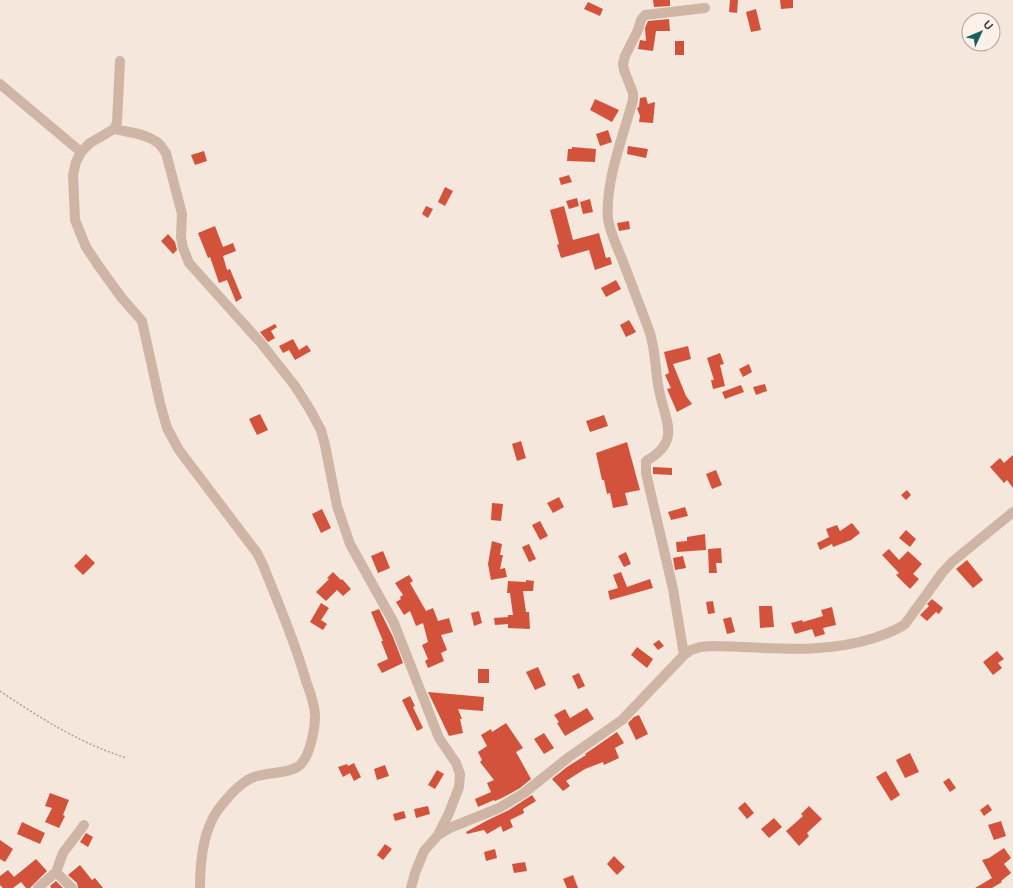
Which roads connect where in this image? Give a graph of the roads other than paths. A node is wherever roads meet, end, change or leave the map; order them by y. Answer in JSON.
{"nodes":[{"id":1,"x":705,"y":8,"type":"dead end"},
{"id":2,"x":120,"y":61,"type":"dead end"},
{"id":3,"x":0,"y":84,"type":"edge"},
{"id":4,"x":114,"y":129,"type":"junction"},
{"id":5,"x":81,"y":152,"type":"junction"},
{"id":6,"x":1013,"y":512,"type":"edge"},
{"id":7,"x":684,"y":656,"type":"junction"},
{"id":8,"x":84,"y":824,"type":"dead end"},
{"id":9,"x":438,"y":835,"type":"junction"},
{"id":10,"x":56,"y":872,"type":"junction"},
{"id":11,"x":38,"y":888,"type":"edge"},
{"id":12,"x":72,"y":888,"type":"edge"},
{"id":13,"x":200,"y":888,"type":"edge"},
{"id":14,"x":411,"y":888,"type":"edge"}],
"edges":[{"from":1,"to":7,"type":"street"},
{"from":2,"to":4,"type":"street"},
{"from":3,"to":5,"type":"street"},
{"from":4,"to":5,"type":"street"},
{"from":4,"to":9,"type":"street"},
{"from":5,"to":13,"type":"street"},
{"from":6,"to":7,"type":"street"},
{"from":7,"to":9,"type":"street"},
{"from":8,"to":10,"type":"street"},
{"from":9,"to":14,"type":"street"},
{"from":10,"to":11,"type":"street"},
{"from":10,"to":12,"type":"street"}]}
